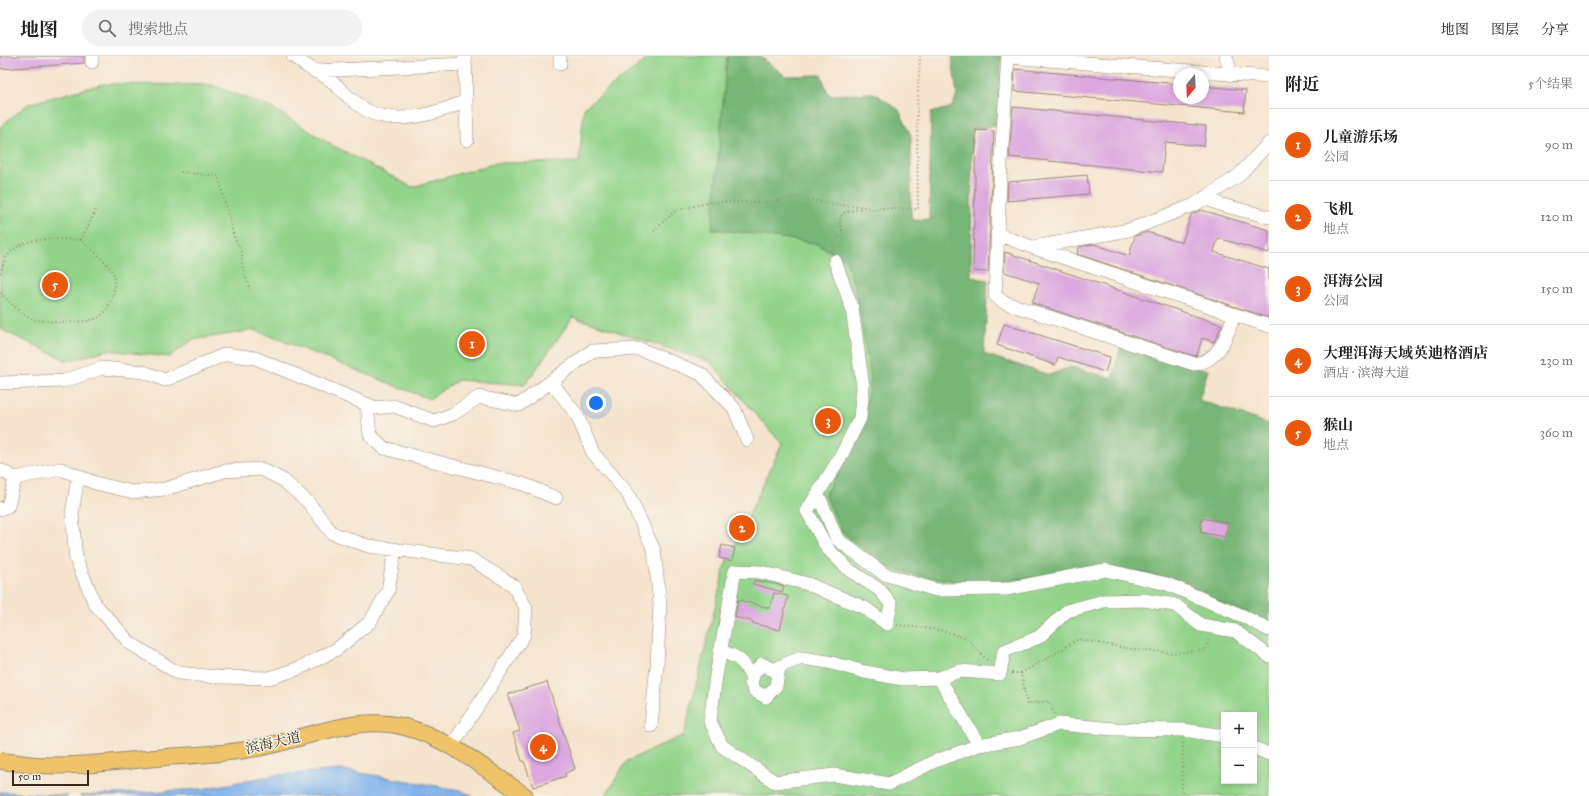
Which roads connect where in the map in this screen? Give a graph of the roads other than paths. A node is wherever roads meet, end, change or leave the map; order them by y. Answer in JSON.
{"nodes":[{"id":1,"x":293,"y":56,"type":"edge"},
{"id":2,"x":1008,"y":56,"type":"edge"},
{"id":3,"x":1226,"y":56,"type":"edge"},
{"id":4,"x":465,"y":60,"type":"edge"},
{"id":5,"x":380,"y":62,"type":"edge"},
{"id":6,"x":314,"y":71,"type":"junction"},
{"id":7,"x":1231,"y":75,"type":"junction"},
{"id":8,"x":1269,"y":77,"type":"edge"},
{"id":9,"x":466,"y":101,"type":"junction"},
{"id":10,"x":467,"y":140,"type":"dead end"},
{"id":11,"x":1269,"y":143,"type":"edge"},
{"id":12,"x":1204,"y":198,"type":"junction"},
{"id":13,"x":1269,"y":217,"type":"edge"},
{"id":14,"x":998,"y":234,"type":"junction"},
{"id":15,"x":1032,"y":247,"type":"junction"},
{"id":16,"x":835,"y":261,"type":"road end"},
{"id":17,"x":1234,"y":315,"type":"junction"},
{"id":18,"x":1269,"y":326,"type":"edge"},
{"id":19,"x":551,"y":382,"type":"junction"},
{"id":20,"x":0,"y":383,"type":"edge"},
{"id":21,"x":367,"y":404,"type":"junction"},
{"id":22,"x":747,"y":440,"type":"dead end"},
{"id":23,"x":0,"y":470,"type":"edge"},
{"id":24,"x":78,"y":476,"type":"junction"},
{"id":25,"x":15,"y":478,"type":"junction"},
{"id":26,"x":818,"y":494,"type":"junction"},
{"id":27,"x":556,"y":498,"type":"dead end"},
{"id":28,"x":0,"y":509,"type":"edge"},
{"id":29,"x":394,"y":549,"type":"junction"},
{"id":30,"x":1224,"y":608,"type":"junction"},
{"id":31,"x":1214,"y":627,"type":"junction"},
{"id":32,"x":1269,"y":630,"type":"edge"},
{"id":33,"x":720,"y":651,"type":"junction"},
{"id":34,"x":1269,"y":656,"type":"edge"},
{"id":35,"x":779,"y":667,"type":"junction"},
{"id":36,"x":752,"y":678,"type":"junction"},
{"id":37,"x":939,"y":678,"type":"junction"},
{"id":38,"x":651,"y":726,"type":"dead end"},
{"id":39,"x":1221,"y":736,"type":"edge"},
{"id":40,"x":979,"y":745,"type":"junction"},
{"id":41,"x":451,"y":747,"type":"junction"},
{"id":42,"x":1257,"y":749,"type":"edge"},
{"id":43,"x":1269,"y":754,"type":"edge"},
{"id":44,"x":0,"y":761,"type":"edge"},
{"id":45,"x":525,"y":796,"type":"edge"}],
"edges":[{"from":1,"to":6,"type":"street"},
{"from":2,"to":7,"type":"street"},
{"from":2,"to":14,"type":"street"},
{"from":3,"to":7,"type":"street"},
{"from":4,"to":5,"type":"street"},
{"from":4,"to":9,"type":"street"},
{"from":5,"to":6,"type":"street"},
{"from":6,"to":9,"type":"street"},
{"from":7,"to":8,"type":"street"},
{"from":9,"to":10,"type":"street"},
{"from":11,"to":12,"type":"street"},
{"from":12,"to":13,"type":"street"},
{"from":12,"to":15,"type":"street"},
{"from":14,"to":15,"type":"street"},
{"from":14,"to":17,"type":"street"},
{"from":15,"to":17,"type":"street"},
{"from":16,"to":26,"type":"street"},
{"from":17,"to":18,"type":"street"},
{"from":19,"to":21,"type":"street"},
{"from":19,"to":22,"type":"street"},
{"from":19,"to":38,"type":"street"},
{"from":20,"to":21,"type":"street"},
{"from":21,"to":27,"type":"street"},
{"from":23,"to":25,"type":"street"},
{"from":24,"to":25,"type":"street"},
{"from":24,"to":29,"type":"street"},
{"from":24,"to":29,"type":"street"},
{"from":25,"to":28,"type":"street"},
{"from":26,"to":30,"type":"street"},
{"from":26,"to":33,"type":"street"},
{"from":29,"to":41,"type":"street"},
{"from":30,"to":31,"type":"street"},
{"from":30,"to":32,"type":"street"},
{"from":31,"to":34,"type":"street"},
{"from":31,"to":37,"type":"street"},
{"from":33,"to":36,"type":"street"},
{"from":33,"to":40,"type":"street"},
{"from":35,"to":36,"type":"street"},
{"from":35,"to":36,"type":"street"},
{"from":35,"to":37,"type":"street"},
{"from":37,"to":40,"type":"street"},
{"from":39,"to":40,"type":"street"},
{"from":41,"to":44,"type":"main road","name":"滨海大道"},
{"from":41,"to":45,"type":"main road","name":"滨海大道"},
{"from":42,"to":43,"type":"street"}]}
